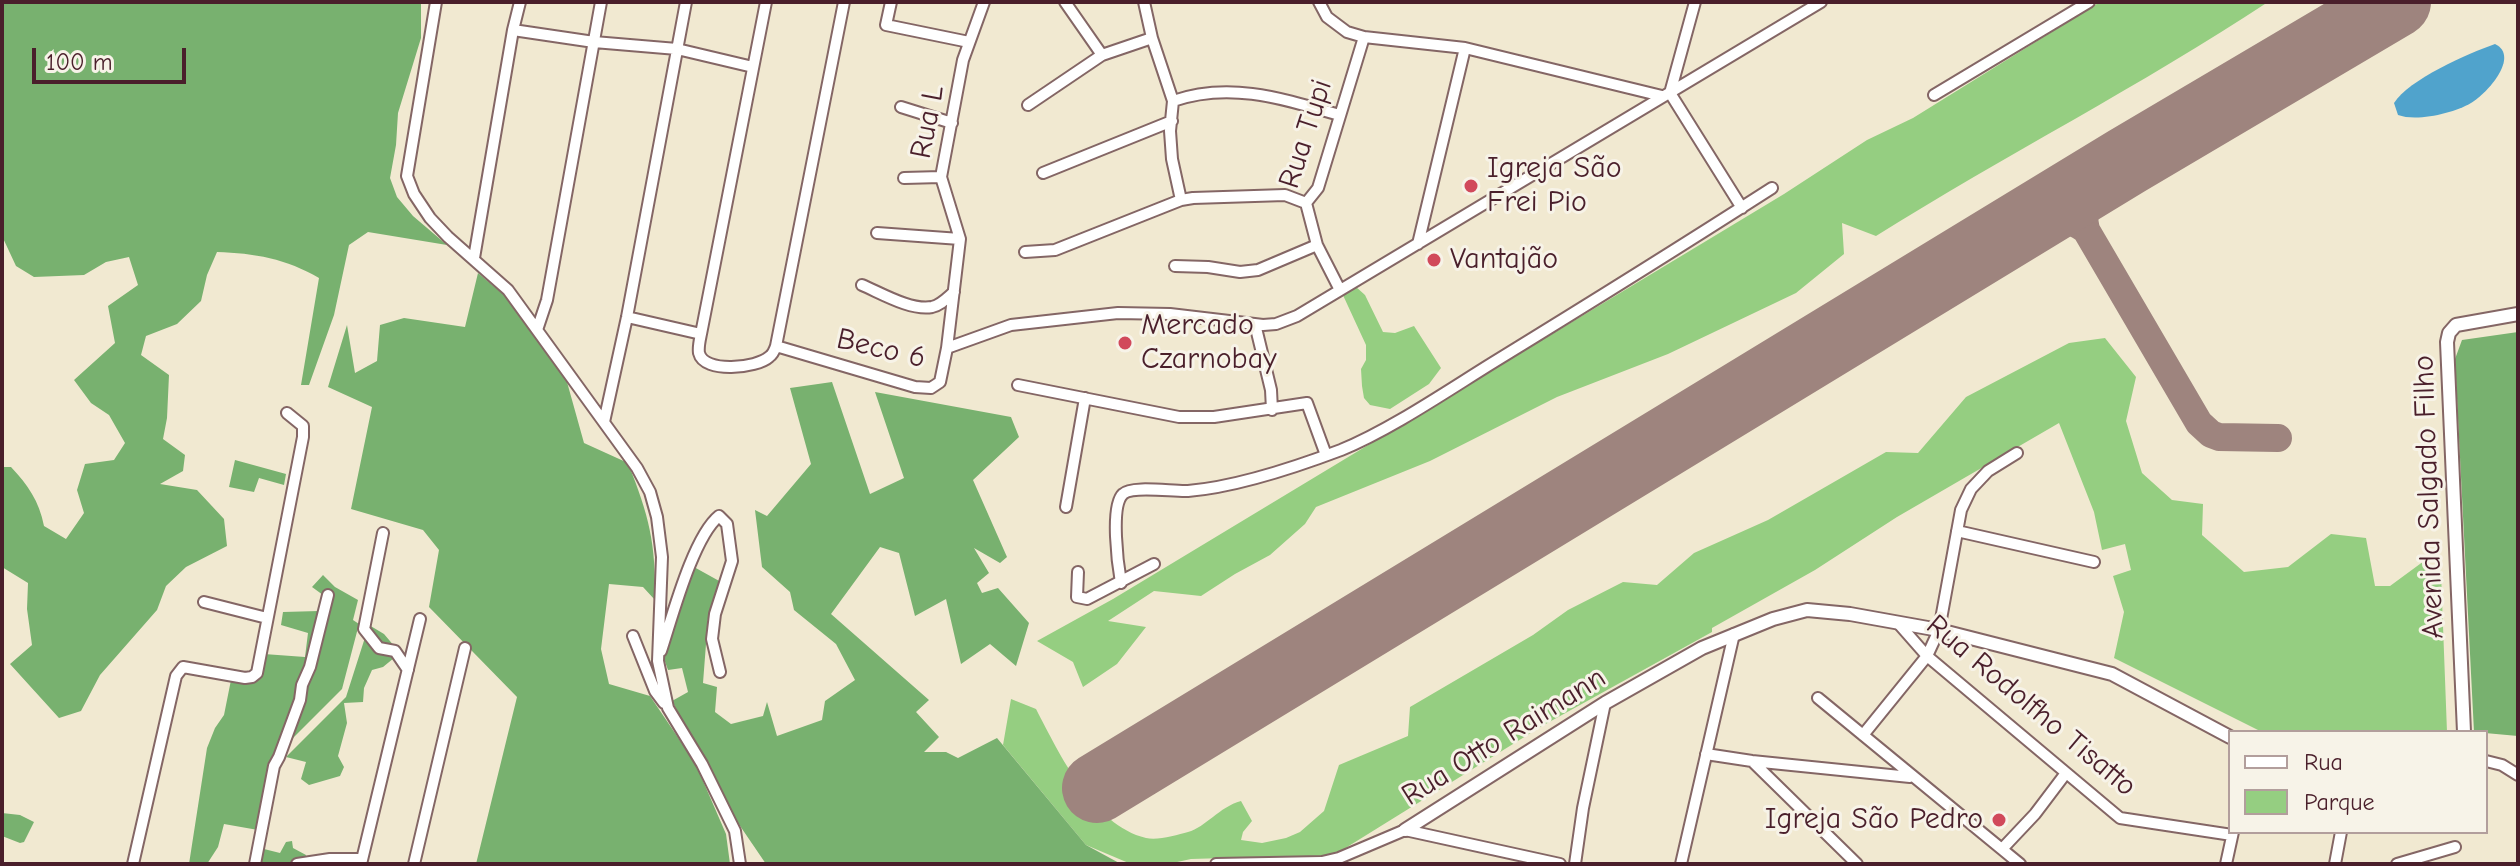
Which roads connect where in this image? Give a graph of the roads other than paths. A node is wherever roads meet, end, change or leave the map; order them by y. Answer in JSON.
{"nodes":[{"id":1,"x":436,"y":2,"type":"edge"},
{"id":2,"x":520,"y":2,"type":"edge"},
{"id":3,"x":601,"y":2,"type":"edge"},
{"id":4,"x":686,"y":2,"type":"edge"},
{"id":5,"x":766,"y":2,"type":"edge"},
{"id":6,"x":844,"y":2,"type":"edge"},
{"id":7,"x":891,"y":2,"type":"edge"},
{"id":8,"x":984,"y":2,"type":"edge"},
{"id":9,"x":1065,"y":2,"type":"edge"},
{"id":10,"x":1144,"y":2,"type":"edge"},
{"id":11,"x":1319,"y":2,"type":"edge"},
{"id":12,"x":1695,"y":2,"type":"edge"},
{"id":13,"x":1819,"y":2,"type":"edge"},
{"id":14,"x":2089,"y":2,"type":"edge"},
{"id":15,"x":513,"y":30,"type":"junction"},
{"id":16,"x":1364,"y":37,"type":"junction"},
{"id":17,"x":1152,"y":38,"type":"junction"},
{"id":18,"x":594,"y":42,"type":"junction"},
{"id":19,"x":969,"y":42,"type":"junction"},
{"id":20,"x":1465,"y":48,"type":"junction"},
{"id":21,"x":677,"y":49,"type":"junction"},
{"id":22,"x":1102,"y":55,"type":"junction"},
{"id":23,"x":753,"y":67,"type":"junction"},
{"id":24,"x":1666,"y":95,"type":"junction"},
{"id":25,"x":1934,"y":95,"type":"dead end"},
{"id":26,"x":1173,"y":101,"type":"junction"},
{"id":27,"x":1028,"y":105,"type":"dead end"},
{"id":28,"x":901,"y":107,"type":"dead end"},
{"id":29,"x":1339,"y":115,"type":"junction"},
{"id":30,"x":1172,"y":121,"type":"junction"},
{"id":31,"x":952,"y":123,"type":"junction"},
{"id":32,"x":1043,"y":173,"type":"dead end"},
{"id":33,"x":941,"y":177,"type":"junction"},
{"id":34,"x":904,"y":178,"type":"dead end"},
{"id":35,"x":1772,"y":188,"type":"dead end"},
{"id":36,"x":1181,"y":200,"type":"junction"},
{"id":37,"x":1306,"y":203,"type":"junction"},
{"id":38,"x":1742,"y":208,"type":"junction"},
{"id":39,"x":877,"y":233,"type":"dead end"},
{"id":40,"x":960,"y":239,"type":"junction"},
{"id":41,"x":1418,"y":244,"type":"junction"},
{"id":42,"x":1317,"y":245,"type":"junction"},
{"id":43,"x":1025,"y":252,"type":"dead end"},
{"id":44,"x":474,"y":258,"type":"junction"},
{"id":45,"x":1175,"y":266,"type":"dead end"},
{"id":46,"x":862,"y":285,"type":"dead end"},
{"id":47,"x":1340,"y":290,"type":"junction"},
{"id":48,"x":954,"y":292,"type":"junction"},
{"id":49,"x":2518,"y":314,"type":"edge"},
{"id":50,"x":627,"y":317,"type":"junction"},
{"id":51,"x":1255,"y":324,"type":"junction"},
{"id":52,"x":537,"y":330,"type":"junction"},
{"id":53,"x":701,"y":334,"type":"junction"},
{"id":54,"x":776,"y":346,"type":"junction"},
{"id":55,"x":947,"y":348,"type":"junction"},
{"id":56,"x":1018,"y":385,"type":"dead end"},
{"id":57,"x":1085,"y":398,"type":"junction"},
{"id":58,"x":1272,"y":410,"type":"junction"},
{"id":59,"x":287,"y":413,"type":"dead end"},
{"id":60,"x":604,"y":422,"type":"junction"},
{"id":61,"x":2017,"y":453,"type":"dead end"},
{"id":62,"x":1326,"y":455,"type":"junction"},
{"id":63,"x":1066,"y":507,"type":"dead end"},
{"id":64,"x":1957,"y":531,"type":"junction"},
{"id":65,"x":383,"y":533,"type":"dead end"},
{"id":66,"x":2094,"y":562,"type":"dead end"},
{"id":67,"x":1154,"y":564,"type":"dead end"},
{"id":68,"x":1078,"y":572,"type":"dead end"},
{"id":69,"x":1121,"y":583,"type":"junction"},
{"id":70,"x":328,"y":595,"type":"dead end"},
{"id":71,"x":204,"y":602,"type":"dead end"},
{"id":72,"x":267,"y":618,"type":"junction"},
{"id":73,"x":420,"y":619,"type":"dead end"},
{"id":74,"x":1898,"y":623,"type":"junction"},
{"id":75,"x":1939,"y":630,"type":"junction"},
{"id":76,"x":1734,"y":634,"type":"junction"},
{"id":77,"x":633,"y":636,"type":"dead end"},
{"id":78,"x":465,"y":648,"type":"dead end"},
{"id":79,"x":1927,"y":656,"type":"junction"},
{"id":80,"x":658,"y":661,"type":"junction"},
{"id":81,"x":408,"y":670,"type":"junction"},
{"id":82,"x":720,"y":672,"type":"dead end"},
{"id":83,"x":1818,"y":698,"type":"dead end"},
{"id":84,"x":1605,"y":703,"type":"junction"},
{"id":85,"x":668,"y":708,"type":"junction"},
{"id":86,"x":2464,"y":730,"type":"edge"},
{"id":87,"x":1863,"y":735,"type":"junction"},
{"id":88,"x":2228,"y":736,"type":"edge"},
{"id":89,"x":1706,"y":754,"type":"junction"},
{"id":90,"x":1752,"y":761,"type":"junction"},
{"id":91,"x":2488,"y":762,"type":"edge"},
{"id":92,"x":2066,"y":773,"type":"junction"},
{"id":93,"x":2518,"y":775,"type":"edge"},
{"id":94,"x":1912,"y":778,"type":"junction"},
{"id":95,"x":1405,"y":830,"type":"junction"},
{"id":96,"x":2228,"y":832,"type":"edge"},
{"id":97,"x":2233,"y":834,"type":"edge"},
{"id":98,"x":2341,"y":834,"type":"edge"},
{"id":99,"x":2455,"y":847,"type":"dead end"},
{"id":100,"x":2002,"y":849,"type":"junction"},
{"id":101,"x":361,"y":862,"type":"edge"},
{"id":102,"x":133,"y":864,"type":"edge"},
{"id":103,"x":255,"y":864,"type":"edge"},
{"id":104,"x":297,"y":864,"type":"edge"},
{"id":105,"x":414,"y":864,"type":"edge"},
{"id":106,"x":740,"y":864,"type":"edge"},
{"id":107,"x":1216,"y":864,"type":"edge"},
{"id":108,"x":1560,"y":864,"type":"edge"},
{"id":109,"x":1575,"y":864,"type":"edge"},
{"id":110,"x":1681,"y":864,"type":"edge"},
{"id":111,"x":1857,"y":864,"type":"edge"},
{"id":112,"x":2020,"y":864,"type":"edge"},
{"id":113,"x":2226,"y":864,"type":"edge"},
{"id":114,"x":2335,"y":864,"type":"edge"},
{"id":115,"x":2397,"y":864,"type":"edge"}],
"edges":[{"from":1,"to":44,"type":"street"},
{"from":2,"to":15,"type":"street"},
{"from":3,"to":18,"type":"street"},
{"from":4,"to":21,"type":"street"},
{"from":5,"to":23,"type":"street"},
{"from":6,"to":54,"type":"street"},
{"from":7,"to":19,"type":"street"},
{"from":8,"to":19,"type":"street","name":"Rua L"},
{"from":9,"to":22,"type":"street"},
{"from":10,"to":17,"type":"street"},
{"from":11,"to":16,"type":"street"},
{"from":12,"to":24,"type":"street"},
{"from":13,"to":24,"type":"street"},
{"from":14,"to":25,"type":"street"},
{"from":15,"to":18,"type":"street"},
{"from":15,"to":44,"type":"street"},
{"from":16,"to":20,"type":"street"},
{"from":16,"to":29,"type":"street","name":"Rua Tupi"},
{"from":17,"to":22,"type":"street"},
{"from":17,"to":26,"type":"street"},
{"from":18,"to":21,"type":"street"},
{"from":18,"to":52,"type":"street"},
{"from":19,"to":31,"type":"street","name":"Rua L"},
{"from":20,"to":24,"type":"street"},
{"from":20,"to":41,"type":"street"},
{"from":21,"to":23,"type":"street"},
{"from":21,"to":50,"type":"street"},
{"from":22,"to":27,"type":"street"},
{"from":23,"to":53,"type":"street"},
{"from":24,"to":38,"type":"street"},
{"from":24,"to":41,"type":"street"},
{"from":26,"to":29,"type":"street"},
{"from":26,"to":30,"type":"street"},
{"from":28,"to":31,"type":"street"},
{"from":29,"to":37,"type":"street","name":"Rua Tupi"},
{"from":30,"to":32,"type":"street"},
{"from":30,"to":36,"type":"street"},
{"from":31,"to":33,"type":"street","name":"Rua L"},
{"from":33,"to":34,"type":"street"},
{"from":33,"to":40,"type":"street","name":"Rua L"},
{"from":35,"to":38,"type":"street"},
{"from":36,"to":37,"type":"street"},
{"from":36,"to":43,"type":"street"},
{"from":37,"to":42,"type":"street","name":"Rua Tupi"},
{"from":38,"to":62,"type":"street"},
{"from":39,"to":40,"type":"street"},
{"from":40,"to":48,"type":"street","name":"Rua L"},
{"from":41,"to":47,"type":"street"},
{"from":42,"to":45,"type":"street"},
{"from":42,"to":47,"type":"street","name":"Rua Tupi"},
{"from":44,"to":52,"type":"street"},
{"from":46,"to":48,"type":"street"},
{"from":47,"to":51,"type":"street"},
{"from":48,"to":55,"type":"street","name":"Rua L"},
{"from":49,"to":86,"type":"street","name":"Avenida Salgado Filho"},
{"from":50,"to":53,"type":"street"},
{"from":50,"to":60,"type":"street"},
{"from":51,"to":55,"type":"street"},
{"from":51,"to":58,"type":"street"},
{"from":52,"to":60,"type":"street"},
{"from":53,"to":54,"type":"street"},
{"from":54,"to":55,"type":"street","name":"Beco 6"},
{"from":56,"to":57,"type":"street"},
{"from":57,"to":58,"type":"street"},
{"from":57,"to":63,"type":"street"},
{"from":58,"to":62,"type":"street"},
{"from":59,"to":72,"type":"street"},
{"from":60,"to":80,"type":"street"},
{"from":61,"to":64,"type":"street"},
{"from":62,"to":69,"type":"street"},
{"from":64,"to":66,"type":"street"},
{"from":64,"to":75,"type":"street"},
{"from":65,"to":81,"type":"street"},
{"from":67,"to":69,"type":"street"},
{"from":68,"to":69,"type":"street"},
{"from":70,"to":103,"type":"street"},
{"from":71,"to":72,"type":"street"},
{"from":72,"to":102,"type":"street"},
{"from":73,"to":81,"type":"street"},
{"from":74,"to":75,"type":"street"},
{"from":74,"to":76,"type":"street","name":"Rua Otto Raimann"},
{"from":74,"to":79,"type":"street","name":"Rua Rodolfho Tisatto"},
{"from":75,"to":79,"type":"street"},
{"from":75,"to":88,"type":"street"},
{"from":76,"to":84,"type":"street","name":"Rua Otto Raimann"},
{"from":76,"to":89,"type":"street"},
{"from":77,"to":85,"type":"street"},
{"from":78,"to":105,"type":"street"},
{"from":79,"to":87,"type":"street"},
{"from":79,"to":92,"type":"street","name":"Rua Rodolfho Tisatto"},
{"from":80,"to":82,"type":"street"},
{"from":80,"to":85,"type":"street"},
{"from":81,"to":101,"type":"street"},
{"from":83,"to":87,"type":"street"},
{"from":84,"to":95,"type":"street","name":"Rua Otto Raimann"},
{"from":84,"to":109,"type":"street"},
{"from":85,"to":106,"type":"street"},
{"from":87,"to":94,"type":"street"},
{"from":89,"to":90,"type":"street"},
{"from":89,"to":110,"type":"street"},
{"from":90,"to":94,"type":"street"},
{"from":90,"to":111,"type":"street"},
{"from":91,"to":93,"type":"street"},
{"from":92,"to":96,"type":"street","name":"Rua Rodolfho Tisatto"},
{"from":92,"to":100,"type":"street"},
{"from":94,"to":100,"type":"street"},
{"from":95,"to":107,"type":"street","name":"Rua Otto Raimann"},
{"from":95,"to":108,"type":"street"},
{"from":97,"to":113,"type":"street"},
{"from":98,"to":114,"type":"street"},
{"from":99,"to":115,"type":"street"},
{"from":100,"to":112,"type":"street"},
{"from":101,"to":104,"type":"street"}]}
